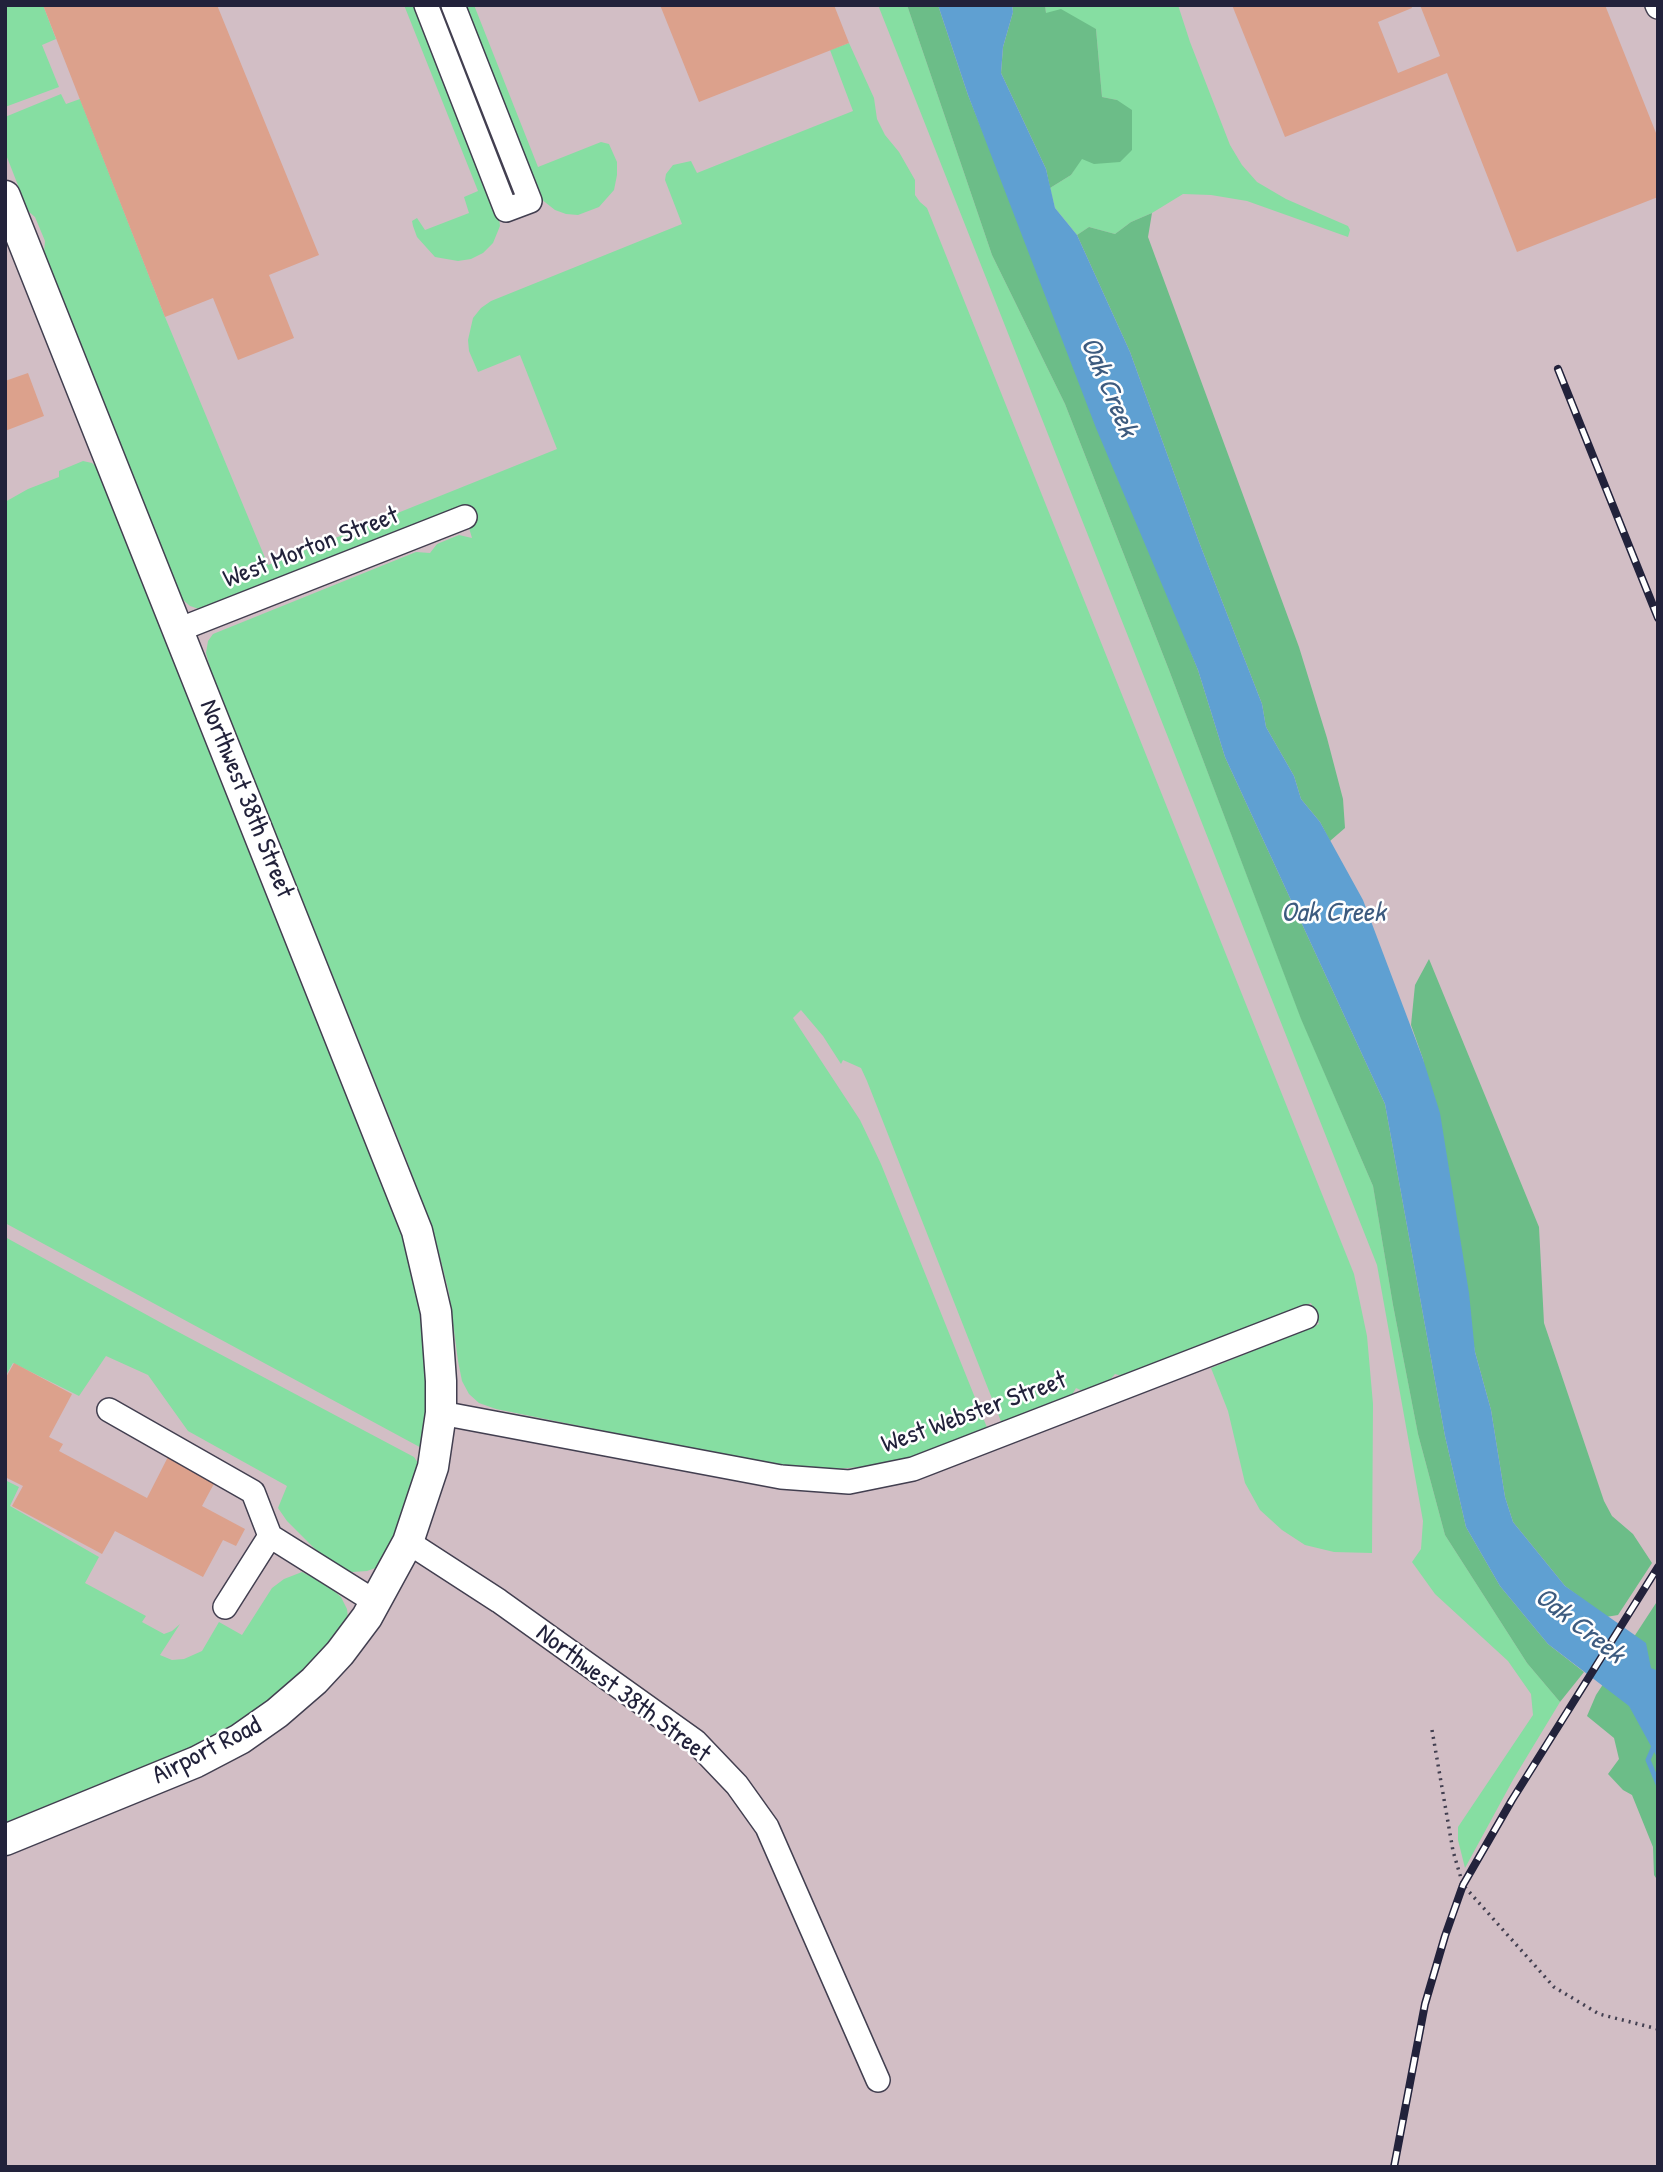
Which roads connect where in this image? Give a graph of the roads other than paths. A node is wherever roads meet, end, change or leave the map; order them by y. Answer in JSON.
{"nodes":[{"id":1,"x":426,"y":5,"type":"edge"},
{"id":2,"x":453,"y":5,"type":"edge"},
{"id":3,"x":5,"y":197,"type":"edge"},
{"id":4,"x":465,"y":517,"type":"dead end"},
{"id":5,"x":178,"y":630,"type":"junction"},
{"id":6,"x":1306,"y":1317,"type":"dead end"},
{"id":7,"x":109,"y":1410,"type":"dead end"},
{"id":8,"x":441,"y":1413,"type":"junction"},
{"id":9,"x":270,"y":1536,"type":"junction"},
{"id":10,"x":408,"y":1542,"type":"junction"},
{"id":11,"x":377,"y":1603,"type":"junction"},
{"id":12,"x":225,"y":1606,"type":"dead end"},
{"id":13,"x":5,"y":1840,"type":"edge"},
{"id":14,"x":878,"y":2080,"type":"dead end"}],
"edges":[{"from":1,"to":2,"type":"street"},
{"from":3,"to":5,"type":"main road","name":"Northwest 38th Street"},
{"from":4,"to":5,"type":"street","name":"West Morton Street"},
{"from":5,"to":8,"type":"main road","name":"Northwest 38th Street"},
{"from":6,"to":8,"type":"street","name":"West Webster Street"},
{"from":7,"to":9,"type":"street"},
{"from":8,"to":10,"type":"main road","name":"Airport Road"},
{"from":9,"to":11,"type":"street"},
{"from":9,"to":12,"type":"street"},
{"from":10,"to":11,"type":"main road","name":"Airport Road"},
{"from":10,"to":14,"type":"street","name":"Northwest 38th Street"},
{"from":11,"to":13,"type":"main road","name":"Airport Road"}]}
